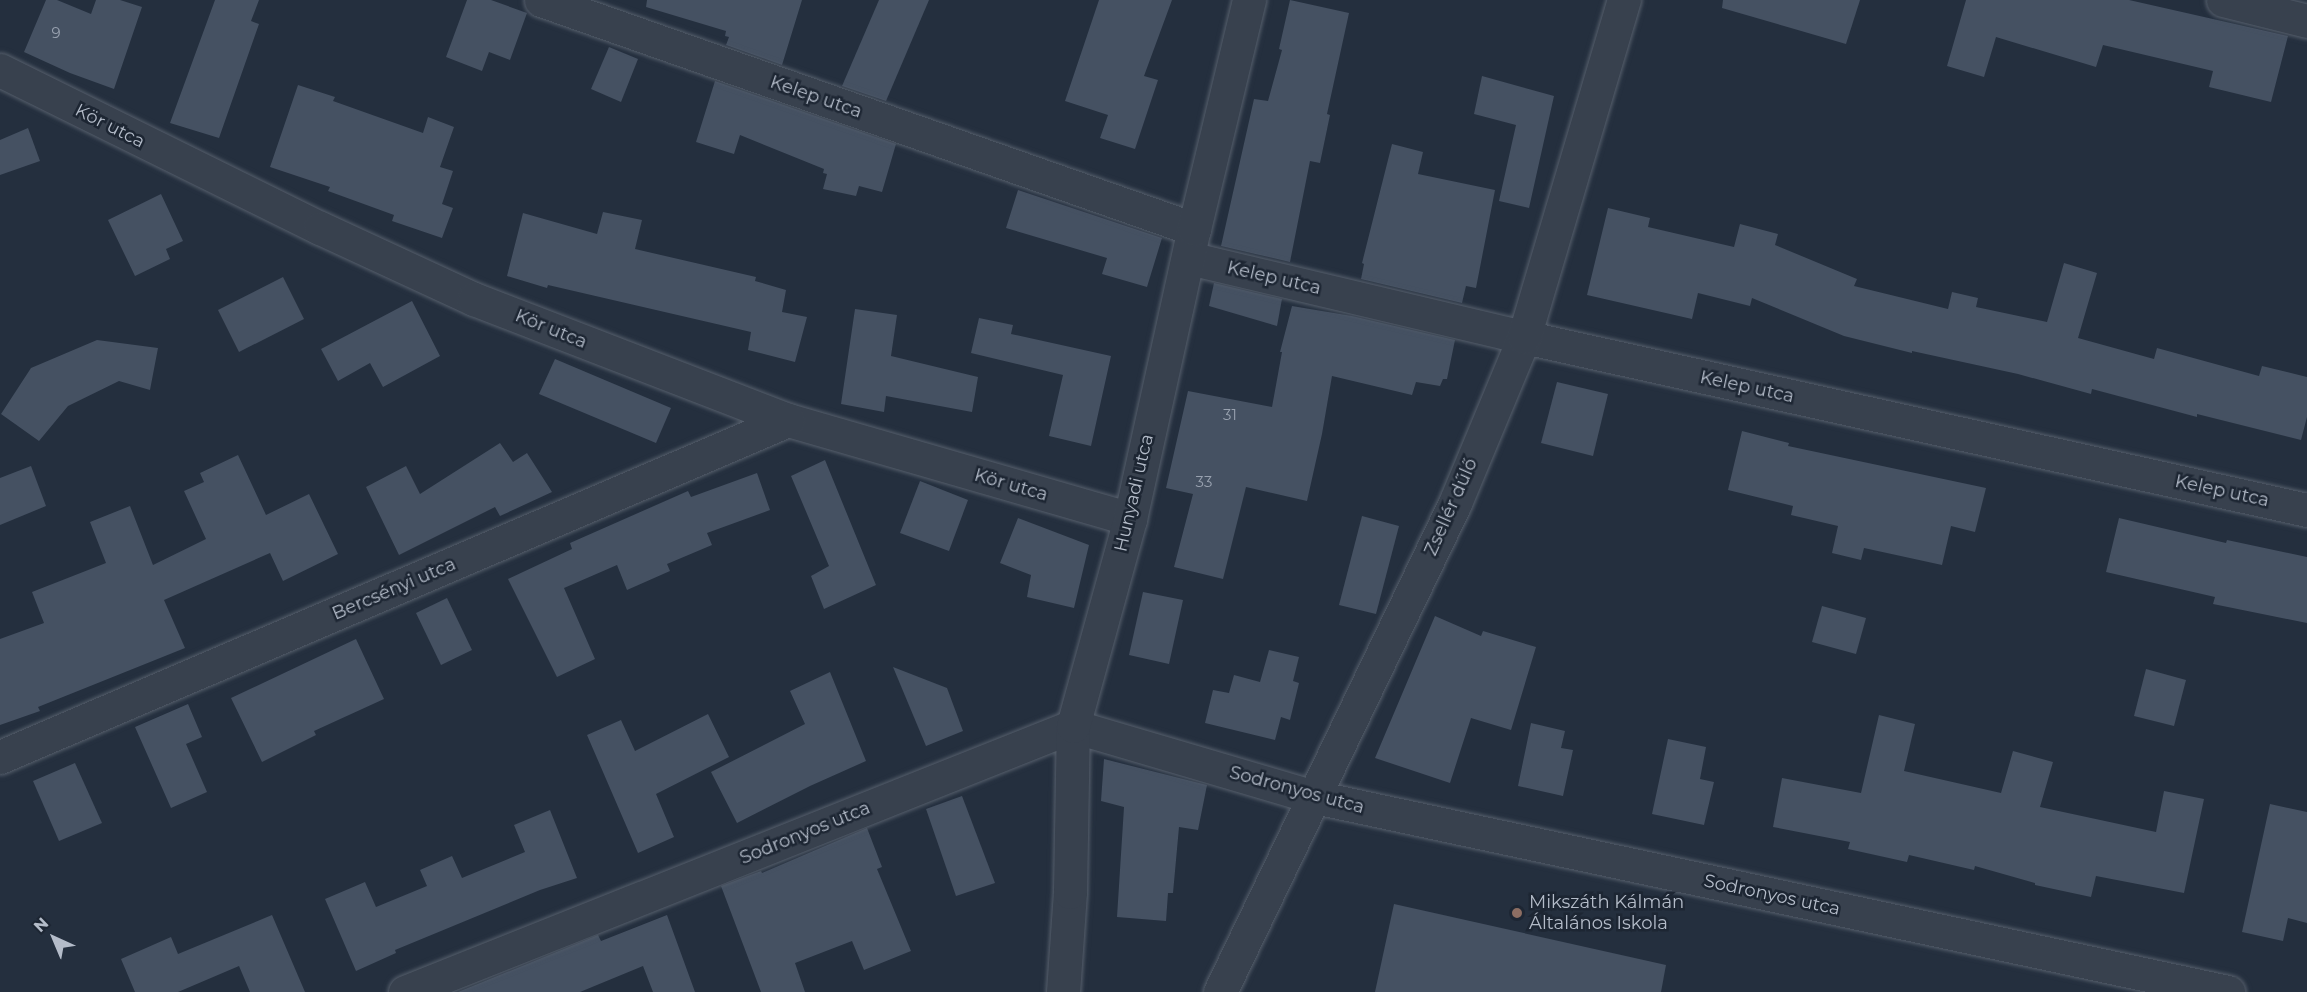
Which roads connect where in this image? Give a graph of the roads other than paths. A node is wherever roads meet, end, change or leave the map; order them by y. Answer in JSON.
{"nodes":[{"id":1,"x":541,"y":0,"type":"edge"},
{"id":2,"x":1249,"y":0,"type":"edge"},
{"id":3,"x":1624,"y":0,"type":"edge"},
{"id":4,"x":2223,"y":0,"type":"edge"},
{"id":5,"x":2307,"y":21,"type":"edge"},
{"id":6,"x":0,"y":70,"type":"edge"},
{"id":7,"x":1191,"y":244,"type":"junction"},
{"id":8,"x":1524,"y":338,"type":"junction"},
{"id":9,"x":788,"y":420,"type":"junction"},
{"id":10,"x":2307,"y":510,"type":"edge"},
{"id":11,"x":1130,"y":519,"type":"junction"},
{"id":12,"x":1073,"y":726,"type":"junction"},
{"id":13,"x":0,"y":757,"type":"edge"},
{"id":14,"x":1315,"y":797,"type":"junction"},
{"id":15,"x":405,"y":992,"type":"edge"},
{"id":16,"x":1063,"y":992,"type":"edge"},
{"id":17,"x":1220,"y":992,"type":"edge"},
{"id":18,"x":2228,"y":992,"type":"edge"}],
"edges":[{"from":1,"to":7,"type":"street","name":"Kelep utca"},
{"from":2,"to":7,"type":"street","name":"Hunyadi utca"},
{"from":3,"to":8,"type":"street","name":"Zsellér dűlő"},
{"from":4,"to":5,"type":"street"},
{"from":6,"to":9,"type":"street","name":"Kör utca"},
{"from":7,"to":8,"type":"street","name":"Kelep utca"},
{"from":7,"to":11,"type":"street","name":"Hunyadi utca"},
{"from":8,"to":10,"type":"street","name":"Kelep utca"},
{"from":8,"to":14,"type":"street","name":"Zsellér dűlő"},
{"from":9,"to":11,"type":"street","name":"Kör utca"},
{"from":9,"to":13,"type":"street","name":"Bercsényi utca"},
{"from":11,"to":12,"type":"street","name":"Hunyadi utca"},
{"from":12,"to":14,"type":"street","name":"Sodronyos utca"},
{"from":12,"to":15,"type":"street","name":"Sodronyos utca"},
{"from":12,"to":16,"type":"street","name":"Hunyadi utca"},
{"from":14,"to":17,"type":"street","name":"Zsellér dűlő"},
{"from":14,"to":18,"type":"street","name":"Sodronyos utca"}]}
